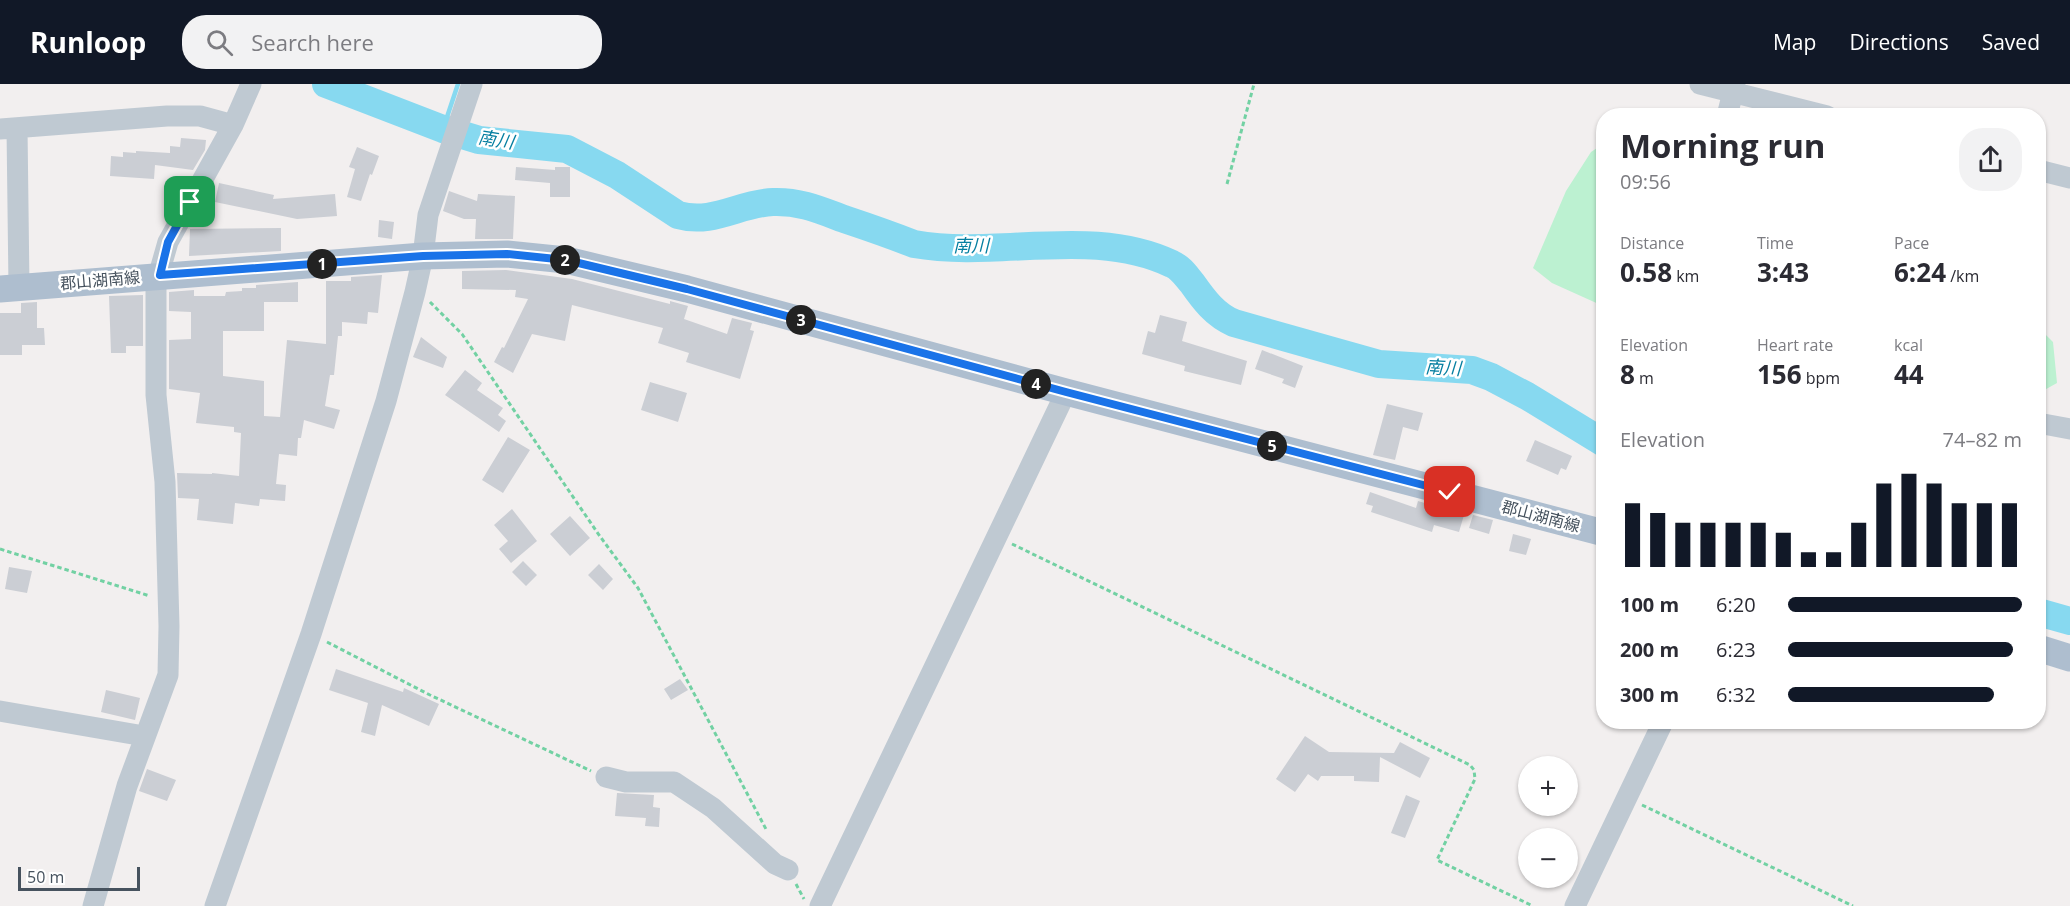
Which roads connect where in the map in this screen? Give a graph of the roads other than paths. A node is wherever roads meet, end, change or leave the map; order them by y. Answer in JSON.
{"nodes":[{"id":1,"x":251,"y":84,"type":"edge"},
{"id":2,"x":472,"y":84,"type":"edge"},
{"id":3,"x":1700,"y":84,"type":"edge"},
{"id":4,"x":1734,"y":88,"type":"edge"},
{"id":5,"x":1729,"y":108,"type":"edge"},
{"id":6,"x":1800,"y":108,"type":"edge"},
{"id":7,"x":233,"y":124,"type":"junction"},
{"id":8,"x":9,"y":128,"type":"edge"},
{"id":9,"x":2046,"y":172,"type":"edge"},
{"id":10,"x":2070,"y":178,"type":"edge"},
{"id":11,"x":423,"y":256,"type":"junction"},
{"id":12,"x":160,"y":275,"type":"junction"},
{"id":13,"x":9,"y":288,"type":"edge"},
{"id":14,"x":1066,"y":392,"type":"junction"},
{"id":15,"x":2046,"y":424,"type":"edge"},
{"id":16,"x":2070,"y":429,"type":"edge"},
{"id":17,"x":1596,"y":530,"type":"edge"},
{"id":18,"x":2046,"y":650,"type":"edge"},
{"id":19,"x":2070,"y":658,"type":"edge"},
{"id":20,"x":0,"y":711,"type":"edge"},
{"id":21,"x":1659,"y":729,"type":"edge"},
{"id":22,"x":144,"y":736,"type":"junction"},
{"id":23,"x":606,"y":777,"type":"road end"},
{"id":24,"x":788,"y":870,"type":"road end"},
{"id":25,"x":93,"y":906,"type":"edge"},
{"id":26,"x":215,"y":906,"type":"edge"},
{"id":27,"x":820,"y":906,"type":"edge"},
{"id":28,"x":1575,"y":906,"type":"edge"}],
"edges":[{"from":1,"to":7,"type":"street"},
{"from":2,"to":11,"type":"street"},
{"from":3,"to":4,"type":"street"},
{"from":4,"to":5,"type":"street"},
{"from":4,"to":6,"type":"street"},
{"from":7,"to":8,"type":"street"},
{"from":7,"to":12,"type":"street"},
{"from":8,"to":13,"type":"street"},
{"from":9,"to":10,"type":"street"},
{"from":11,"to":12,"type":"main road","name":"郡山湖南線"},
{"from":11,"to":14,"type":"main road","name":"郡山湖南線"},
{"from":11,"to":26,"type":"street"},
{"from":12,"to":13,"type":"main road","name":"郡山湖南線"},
{"from":12,"to":22,"type":"street"},
{"from":14,"to":17,"type":"main road","name":"郡山湖南線"},
{"from":14,"to":27,"type":"street"},
{"from":15,"to":16,"type":"street"},
{"from":18,"to":19,"type":"main road"},
{"from":20,"to":22,"type":"street"},
{"from":21,"to":28,"type":"street"},
{"from":22,"to":25,"type":"street"},
{"from":23,"to":24,"type":"street"}]}
